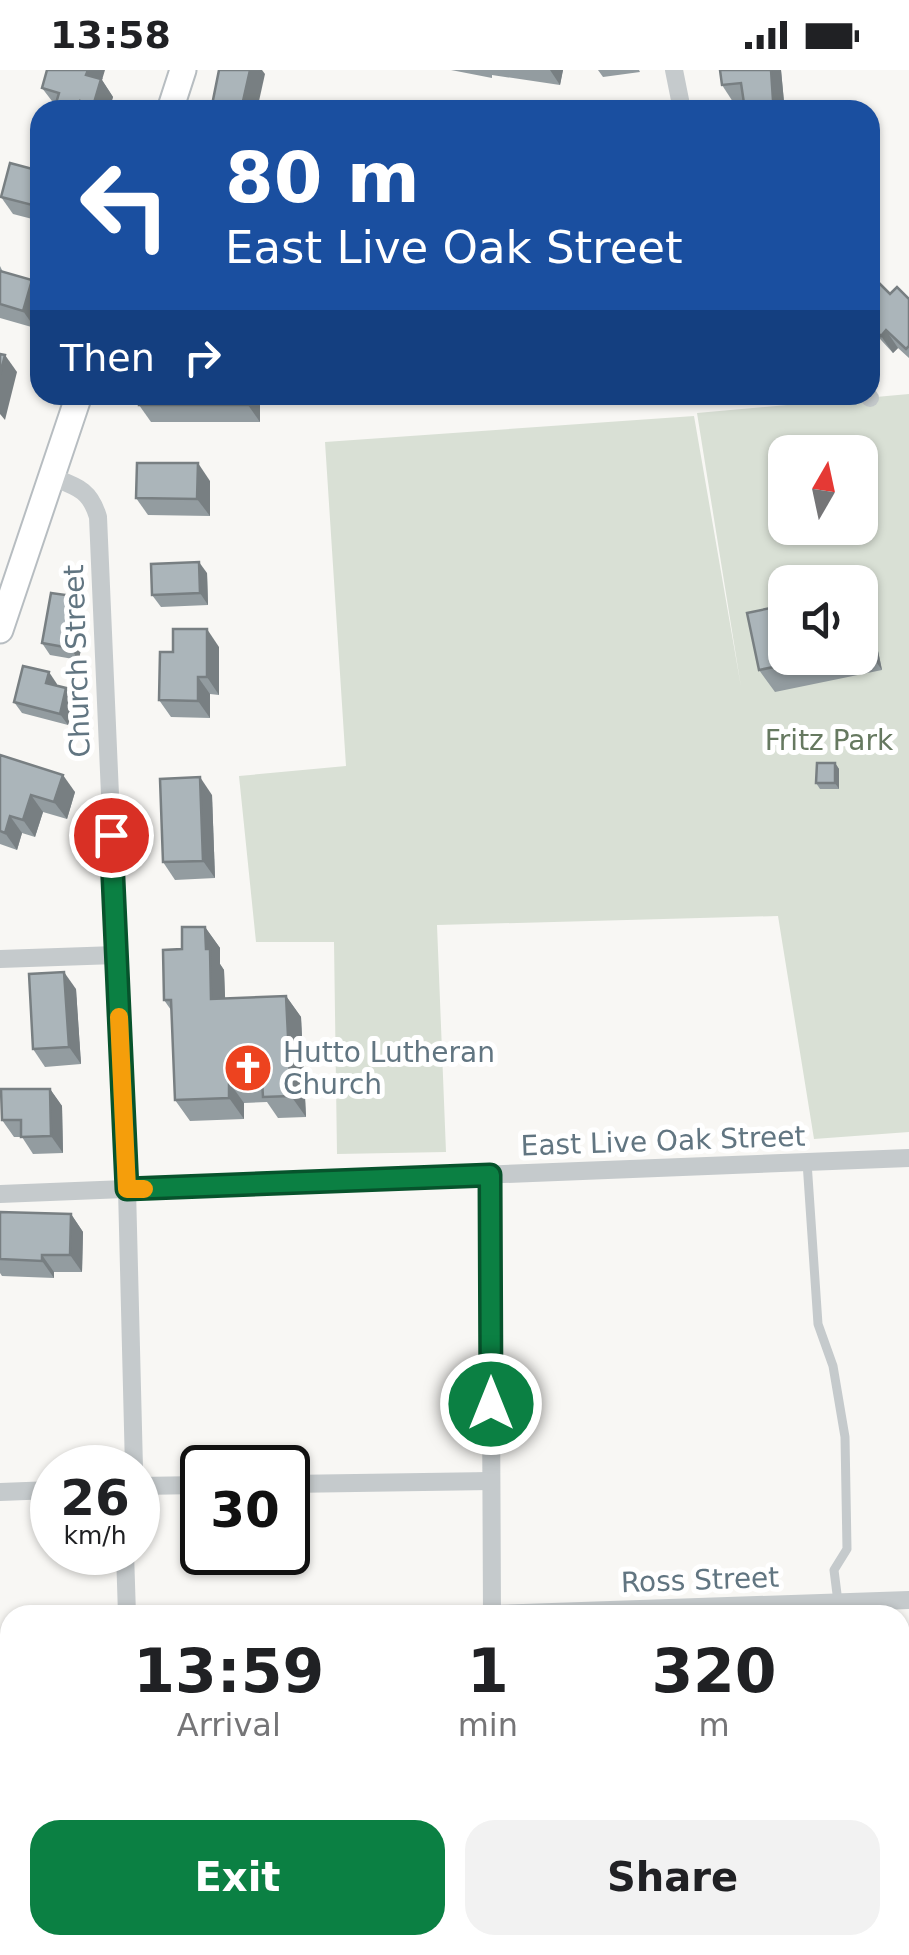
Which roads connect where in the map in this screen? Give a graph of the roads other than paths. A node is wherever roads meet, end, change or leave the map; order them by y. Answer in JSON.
{"nodes":[{"id":1,"x":183,"y":70,"type":"edge"},
{"id":2,"x":674,"y":70,"type":"edge"},
{"id":3,"x":173,"y":100,"type":"edge"},
{"id":4,"x":680,"y":100,"type":"edge"},
{"id":5,"x":76,"y":405,"type":"edge"},
{"id":6,"x":52,"y":478,"type":"junction"},
{"id":7,"x":0,"y":630,"type":"edge"},
{"id":8,"x":116,"y":954,"type":"junction"},
{"id":9,"x":0,"y":959,"type":"edge"},
{"id":10,"x":909,"y":1158,"type":"edge"},
{"id":11,"x":807,"y":1162,"type":"junction"},
{"id":12,"x":490,"y":1175,"type":"junction"},
{"id":13,"x":127,"y":1189,"type":"junction"},
{"id":14,"x":0,"y":1194,"type":"edge"},
{"id":15,"x":133,"y":1445,"type":"edge"},
{"id":16,"x":491,"y":1481,"type":"junction"},
{"id":17,"x":310,"y":1484,"type":"edge"},
{"id":18,"x":30,"y":1491,"type":"edge"},
{"id":19,"x":0,"y":1492,"type":"edge"},
{"id":20,"x":126,"y":1575,"type":"edge"},
{"id":21,"x":909,"y":1600,"type":"edge"},
{"id":22,"x":838,"y":1602,"type":"junction"},
{"id":23,"x":127,"y":1605,"type":"edge"},
{"id":24,"x":492,"y":1605,"type":"edge"},
{"id":25,"x":790,"y":1605,"type":"edge"}],
"edges":[{"from":1,"to":3,"type":"main road"},
{"from":2,"to":4,"type":"street"},
{"from":5,"to":6,"type":"main road"},
{"from":6,"to":7,"type":"main road"},
{"from":6,"to":8,"type":"street","name":"Church Street"},
{"from":8,"to":9,"type":"street"},
{"from":8,"to":13,"type":"street","name":"Church Street"},
{"from":10,"to":11,"type":"street","name":"East Live Oak Street"},
{"from":11,"to":12,"type":"street","name":"East Live Oak Street"},
{"from":11,"to":22,"type":"lane"},
{"from":12,"to":13,"type":"street","name":"East Live Oak Street"},
{"from":12,"to":16,"type":"street"},
{"from":13,"to":14,"type":"street","name":"East Live Oak Street"},
{"from":13,"to":15,"type":"street","name":"Church Street"},
{"from":16,"to":17,"type":"street"},
{"from":16,"to":24,"type":"street"},
{"from":18,"to":19,"type":"street"},
{"from":20,"to":23,"type":"street"},
{"from":21,"to":22,"type":"street","name":"Ross Street"},
{"from":22,"to":25,"type":"street","name":"Ross Street"}]}
